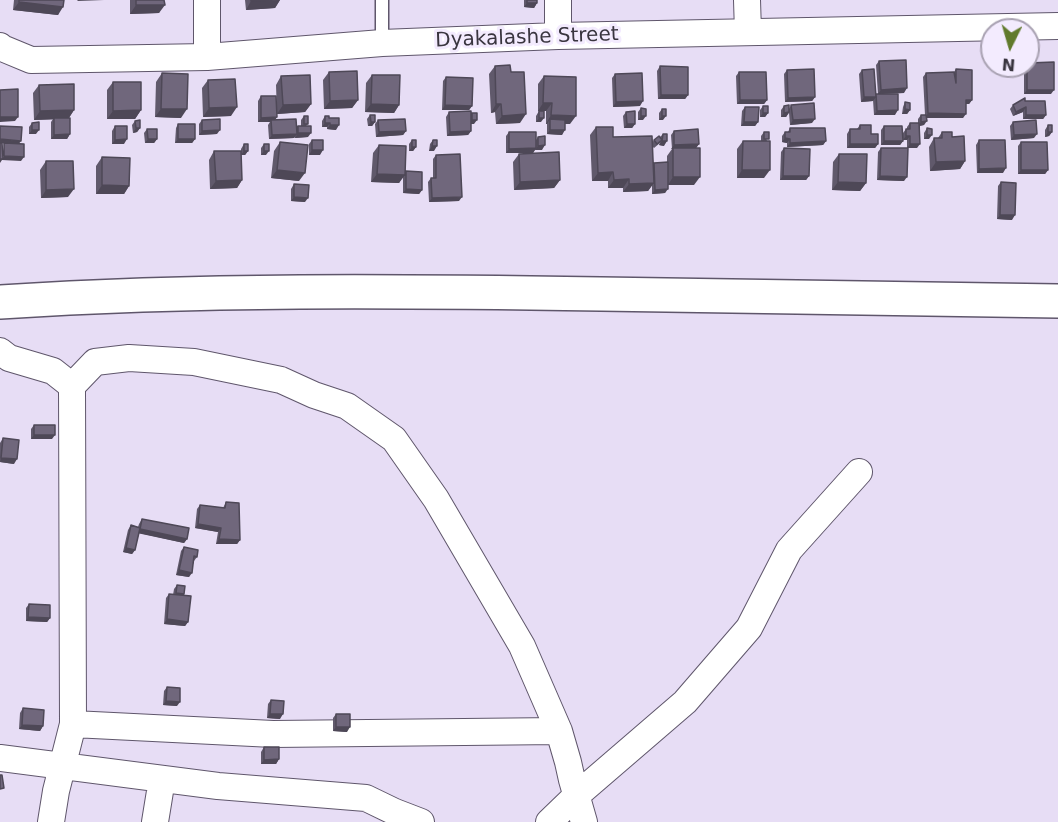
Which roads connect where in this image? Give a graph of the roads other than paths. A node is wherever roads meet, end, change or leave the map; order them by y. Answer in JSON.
{"nodes":[{"id":1,"x":207,"y":0,"type":"edge"},
{"id":2,"x":382,"y":0,"type":"edge"},
{"id":3,"x":558,"y":0,"type":"edge"},
{"id":4,"x":747,"y":0,"type":"edge"},
{"id":5,"x":1058,"y":26,"type":"edge"},
{"id":6,"x":748,"y":32,"type":"junction"},
{"id":7,"x":558,"y":36,"type":"junction"},
{"id":8,"x":382,"y":43,"type":"junction"},
{"id":9,"x":0,"y":46,"type":"edge"},
{"id":10,"x":207,"y":57,"type":"junction"},
{"id":11,"x":1058,"y":301,"type":"edge"},
{"id":12,"x":0,"y":302,"type":"edge"},
{"id":13,"x":0,"y":351,"type":"edge"},
{"id":14,"x":72,"y":386,"type":"junction"},
{"id":15,"x":858,"y":472,"type":"dead end"},
{"id":16,"x":73,"y":724,"type":"junction"},
{"id":17,"x":560,"y":731,"type":"junction"},
{"id":18,"x":0,"y":758,"type":"edge"},
{"id":19,"x":63,"y":765,"type":"junction"},
{"id":20,"x":162,"y":778,"type":"junction"},
{"id":21,"x":577,"y":795,"type":"junction"},
{"id":22,"x":51,"y":822,"type":"edge"},
{"id":23,"x":155,"y":822,"type":"edge"},
{"id":24,"x":421,"y":822,"type":"edge"},
{"id":25,"x":549,"y":822,"type":"edge"},
{"id":26,"x":584,"y":822,"type":"edge"}],
"edges":[{"from":1,"to":10,"type":"street"},
{"from":2,"to":8,"type":"lane"},
{"from":3,"to":7,"type":"street"},
{"from":4,"to":6,"type":"street"},
{"from":5,"to":6,"type":"street","name":"Dyakalashe Street"},
{"from":6,"to":7,"type":"street","name":"Dyakalashe Street"},
{"from":7,"to":8,"type":"street","name":"Dyakalashe Street"},
{"from":8,"to":10,"type":"street","name":"Dyakalashe Street"},
{"from":9,"to":10,"type":"street","name":"Dyakalashe Street"},
{"from":11,"to":12,"type":"main road"},
{"from":13,"to":14,"type":"street"},
{"from":14,"to":16,"type":"street"},
{"from":14,"to":17,"type":"street"},
{"from":15,"to":21,"type":"street"},
{"from":16,"to":17,"type":"street"},
{"from":16,"to":19,"type":"street"},
{"from":17,"to":21,"type":"street"},
{"from":18,"to":19,"type":"street"},
{"from":19,"to":20,"type":"street"},
{"from":19,"to":22,"type":"street"},
{"from":20,"to":23,"type":"street"},
{"from":20,"to":24,"type":"street"},
{"from":21,"to":25,"type":"street"},
{"from":21,"to":26,"type":"street"}]}
